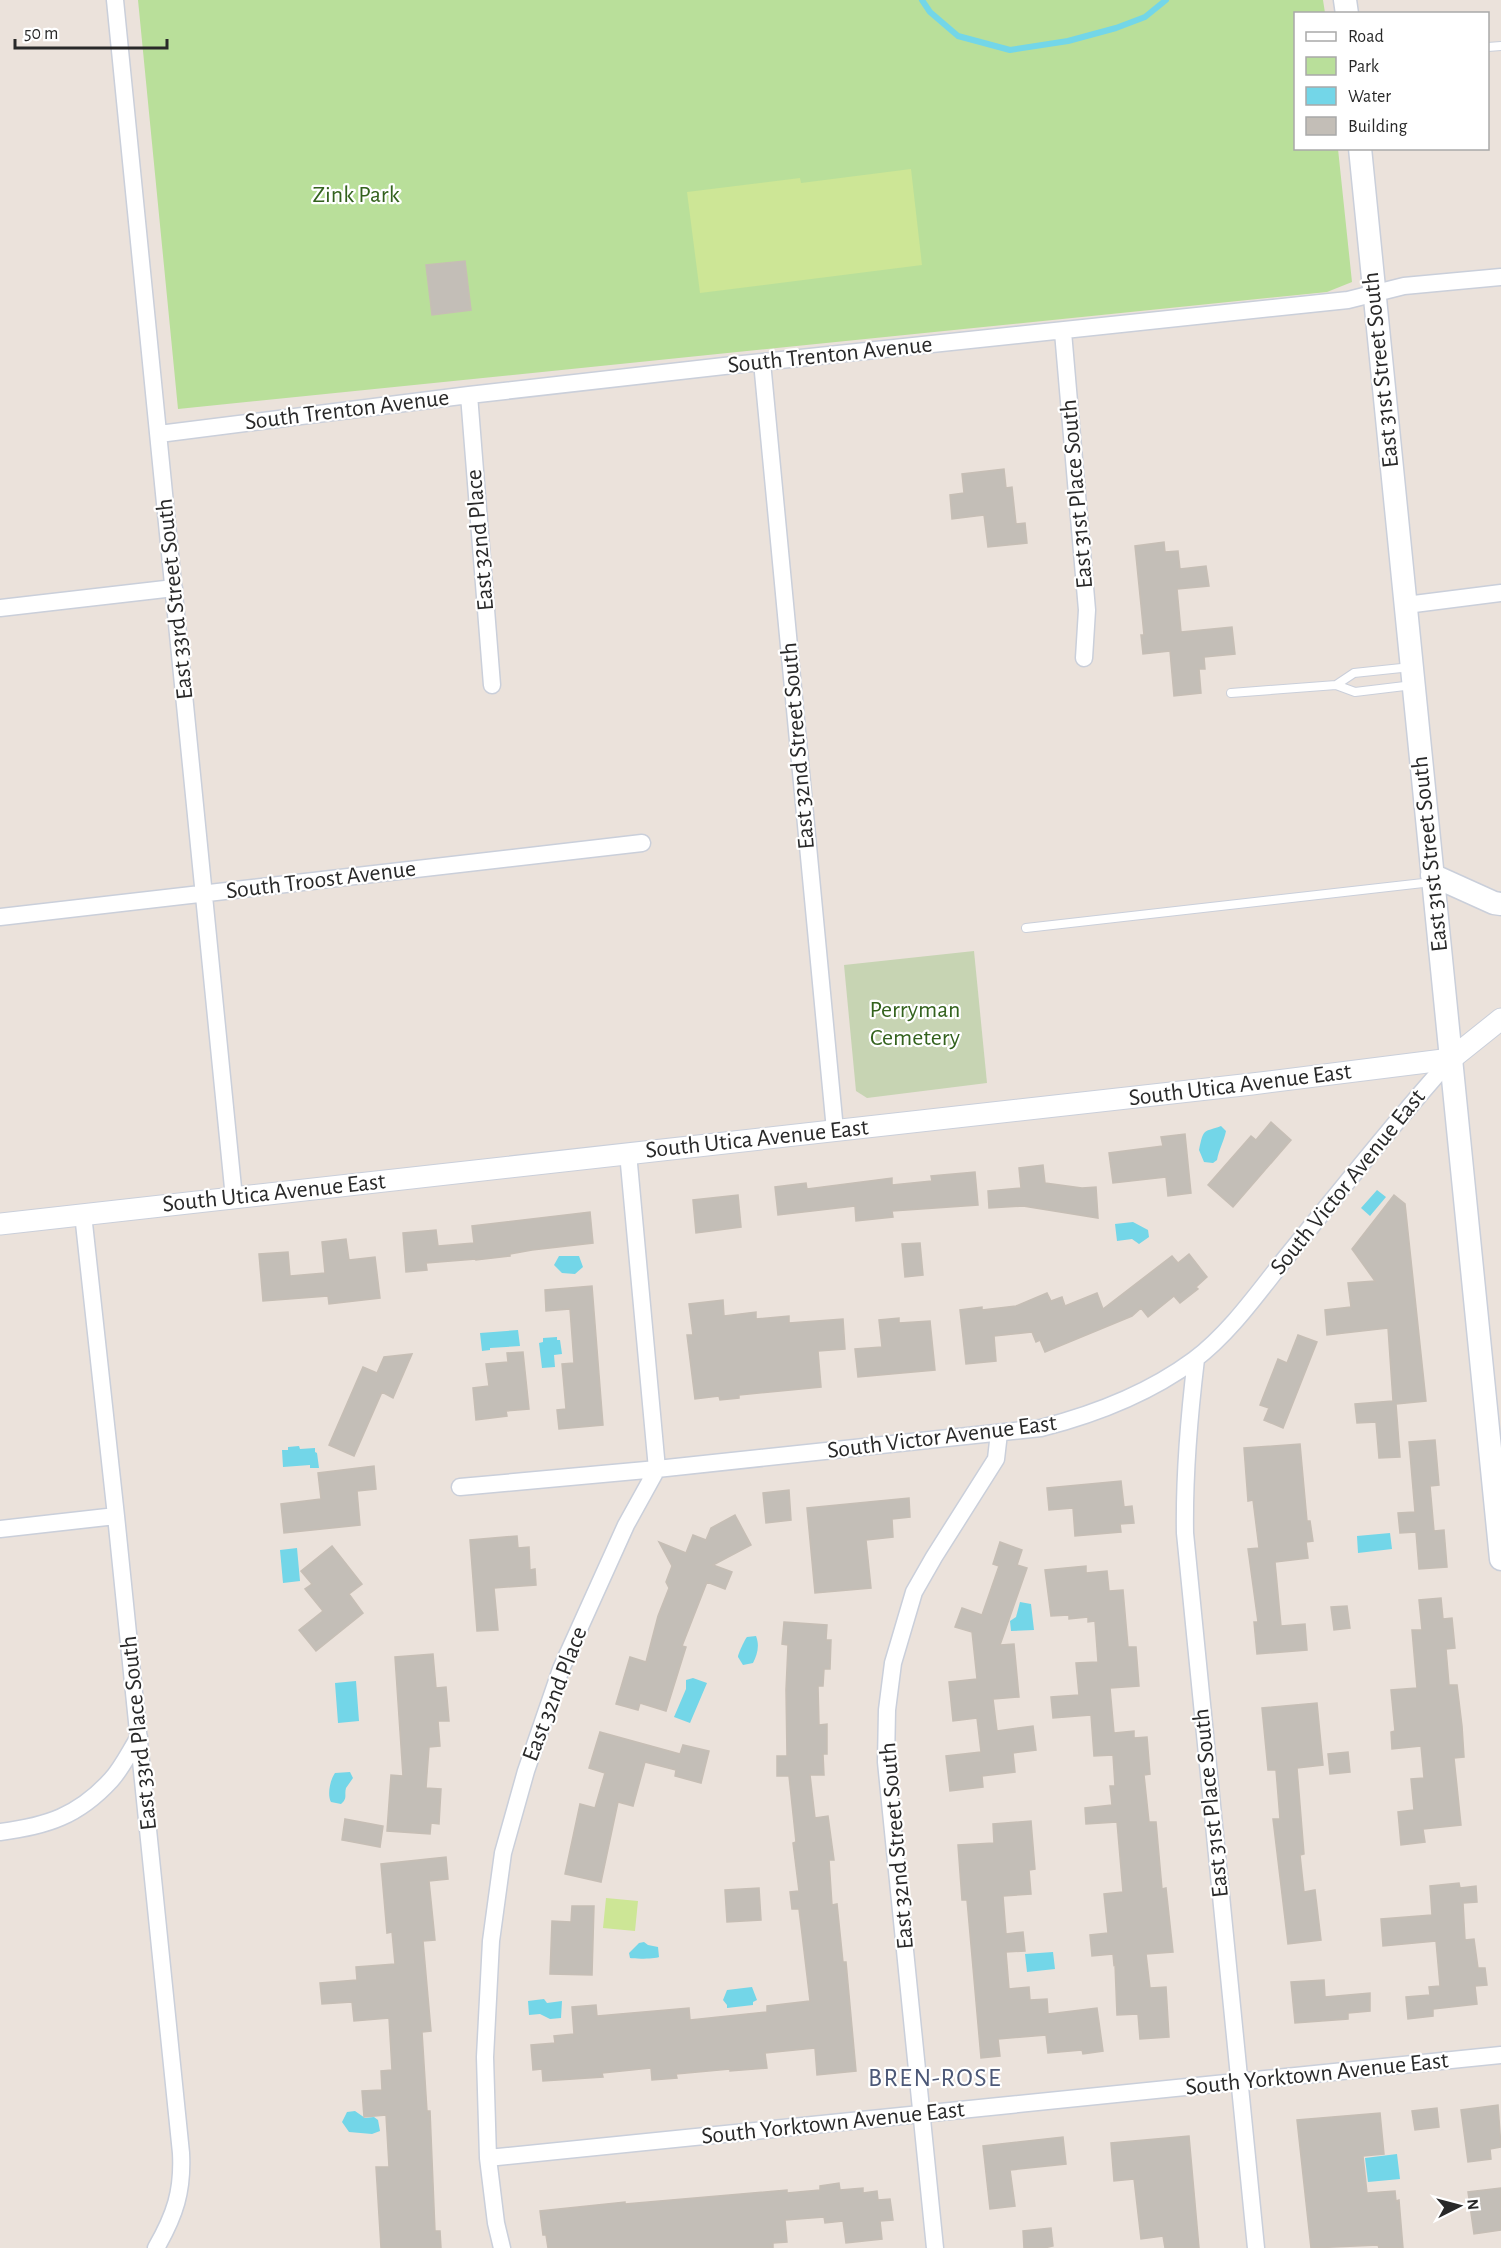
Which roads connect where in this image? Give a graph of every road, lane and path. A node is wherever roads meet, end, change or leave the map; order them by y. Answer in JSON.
{"nodes":[{"id":1,"x":115,"y":0,"type":"edge"},
{"id":2,"x":1359,"y":150,"type":"edge"},
{"id":3,"x":1501,"y":277,"type":"edge"},
{"id":4,"x":1373,"y":294,"type":"junction"},
{"id":5,"x":1063,"y":332,"type":"junction"},
{"id":6,"x":762,"y":362,"type":"junction"},
{"id":7,"x":468,"y":395,"type":"junction"},
{"id":8,"x":159,"y":434,"type":"junction"},
{"id":9,"x":174,"y":588,"type":"junction"},
{"id":10,"x":1501,"y":593,"type":"edge"},
{"id":11,"x":1406,"y":605,"type":"junction"},
{"id":12,"x":0,"y":608,"type":"edge"},
{"id":13,"x":1084,"y":657,"type":"dead end"},
{"id":14,"x":1412,"y":676,"type":"junction"},
{"id":15,"x":492,"y":685,"type":"dead end"},
{"id":16,"x":1336,"y":685,"type":"junction"},
{"id":17,"x":1231,"y":693,"type":"dead end"},
{"id":18,"x":642,"y":843,"type":"dead end"},
{"id":19,"x":1432,"y":878,"type":"junction"},
{"id":20,"x":202,"y":894,"type":"junction"},
{"id":21,"x":1501,"y":904,"type":"edge"},
{"id":22,"x":0,"y":917,"type":"edge"},
{"id":23,"x":1026,"y":928,"type":"dead end"},
{"id":24,"x":1501,"y":1019,"type":"edge"},
{"id":25,"x":1451,"y":1059,"type":"junction"},
{"id":26,"x":835,"y":1130,"type":"junction"},
{"id":27,"x":628,"y":1153,"type":"junction"},
{"id":28,"x":234,"y":1198,"type":"junction"},
{"id":29,"x":83,"y":1214,"type":"junction"},
{"id":30,"x":0,"y":1224,"type":"edge"},
{"id":31,"x":1196,"y":1359,"type":"junction"},
{"id":32,"x":999,"y":1433,"type":"junction"},
{"id":33,"x":657,"y":1469,"type":"junction"},
{"id":34,"x":460,"y":1487,"type":"dead end"},
{"id":35,"x":116,"y":1516,"type":"junction"},
{"id":36,"x":0,"y":1529,"type":"edge"},
{"id":37,"x":1501,"y":1559,"type":"edge"},
{"id":38,"x":139,"y":1737,"type":"junction"},
{"id":39,"x":0,"y":1832,"type":"edge"},
{"id":40,"x":1501,"y":2055,"type":"edge"},
{"id":41,"x":1240,"y":2082,"type":"junction"},
{"id":42,"x":923,"y":2115,"type":"junction"},
{"id":43,"x":488,"y":2158,"type":"junction"},
{"id":44,"x":156,"y":2248,"type":"edge"},
{"id":45,"x":502,"y":2248,"type":"edge"},
{"id":46,"x":935,"y":2248,"type":"edge"},
{"id":47,"x":1256,"y":2248,"type":"edge"}],
"edges":[{"from":1,"to":8,"type":"street","name":"East 33rd Street South"},
{"from":2,"to":4,"type":"main road","name":"East 31st Street South"},
{"from":3,"to":4,"type":"street","name":"South Trenton Avenue"},
{"from":4,"to":5,"type":"street","name":"South Trenton Avenue"},
{"from":4,"to":11,"type":"main road","name":"East 31st Street South"},
{"from":5,"to":6,"type":"street","name":"South Trenton Avenue"},
{"from":5,"to":13,"type":"street","name":"East 31st Place South"},
{"from":6,"to":7,"type":"street","name":"South Trenton Avenue"},
{"from":6,"to":26,"type":"street","name":"East 32nd Street South"},
{"from":7,"to":8,"type":"street","name":"South Trenton Avenue"},
{"from":7,"to":15,"type":"street","name":"East 32nd Place"},
{"from":8,"to":9,"type":"street","name":"East 33rd Street South"},
{"from":9,"to":12,"type":"street"},
{"from":9,"to":20,"type":"street","name":"East 33rd Street South"},
{"from":10,"to":11,"type":"street"},
{"from":11,"to":14,"type":"main road","name":"East 31st Street South"},
{"from":14,"to":16,"type":"lane"},
{"from":14,"to":16,"type":"lane"},
{"from":14,"to":19,"type":"main road","name":"East 31st Street South"},
{"from":16,"to":17,"type":"lane"},
{"from":18,"to":20,"type":"street","name":"South Troost Avenue"},
{"from":19,"to":21,"type":"main road"},
{"from":19,"to":23,"type":"lane"},
{"from":19,"to":25,"type":"main road","name":"East 31st Street South"},
{"from":20,"to":22,"type":"street","name":"South Troost Avenue"},
{"from":20,"to":28,"type":"street","name":"East 33rd Street South"},
{"from":24,"to":25,"type":"street"},
{"from":25,"to":26,"type":"street","name":"South Utica Avenue East"},
{"from":25,"to":31,"type":"street","name":"South Victor Avenue East"},
{"from":25,"to":37,"type":"main road","name":"East 31st Street South"},
{"from":26,"to":27,"type":"street","name":"South Utica Avenue East"},
{"from":27,"to":28,"type":"street","name":"South Utica Avenue East"},
{"from":27,"to":33,"type":"street"},
{"from":28,"to":29,"type":"street","name":"South Utica Avenue East"},
{"from":29,"to":30,"type":"street","name":"South Utica Avenue East"},
{"from":29,"to":35,"type":"street","name":"East 33rd Place South"},
{"from":31,"to":32,"type":"street","name":"South Victor Avenue East"},
{"from":31,"to":41,"type":"street","name":"East 31st Place South"},
{"from":32,"to":33,"type":"street","name":"South Victor Avenue East"},
{"from":32,"to":42,"type":"street","name":"East 32nd Street South"},
{"from":33,"to":34,"type":"street","name":"South Victor Avenue East"},
{"from":33,"to":43,"type":"street","name":"East 32nd Place"},
{"from":35,"to":36,"type":"street"},
{"from":35,"to":38,"type":"street","name":"East 33rd Place South"},
{"from":38,"to":39,"type":"street"},
{"from":38,"to":44,"type":"street","name":"East 33rd Place South"},
{"from":40,"to":41,"type":"street","name":"South Yorktown Avenue East"},
{"from":41,"to":42,"type":"street","name":"South Yorktown Avenue East"},
{"from":41,"to":47,"type":"street","name":"East 31st Place South"},
{"from":42,"to":43,"type":"street","name":"South Yorktown Avenue East"},
{"from":42,"to":46,"type":"street","name":"East 32nd Street South"},
{"from":43,"to":45,"type":"street","name":"East 32nd Place"}]}
